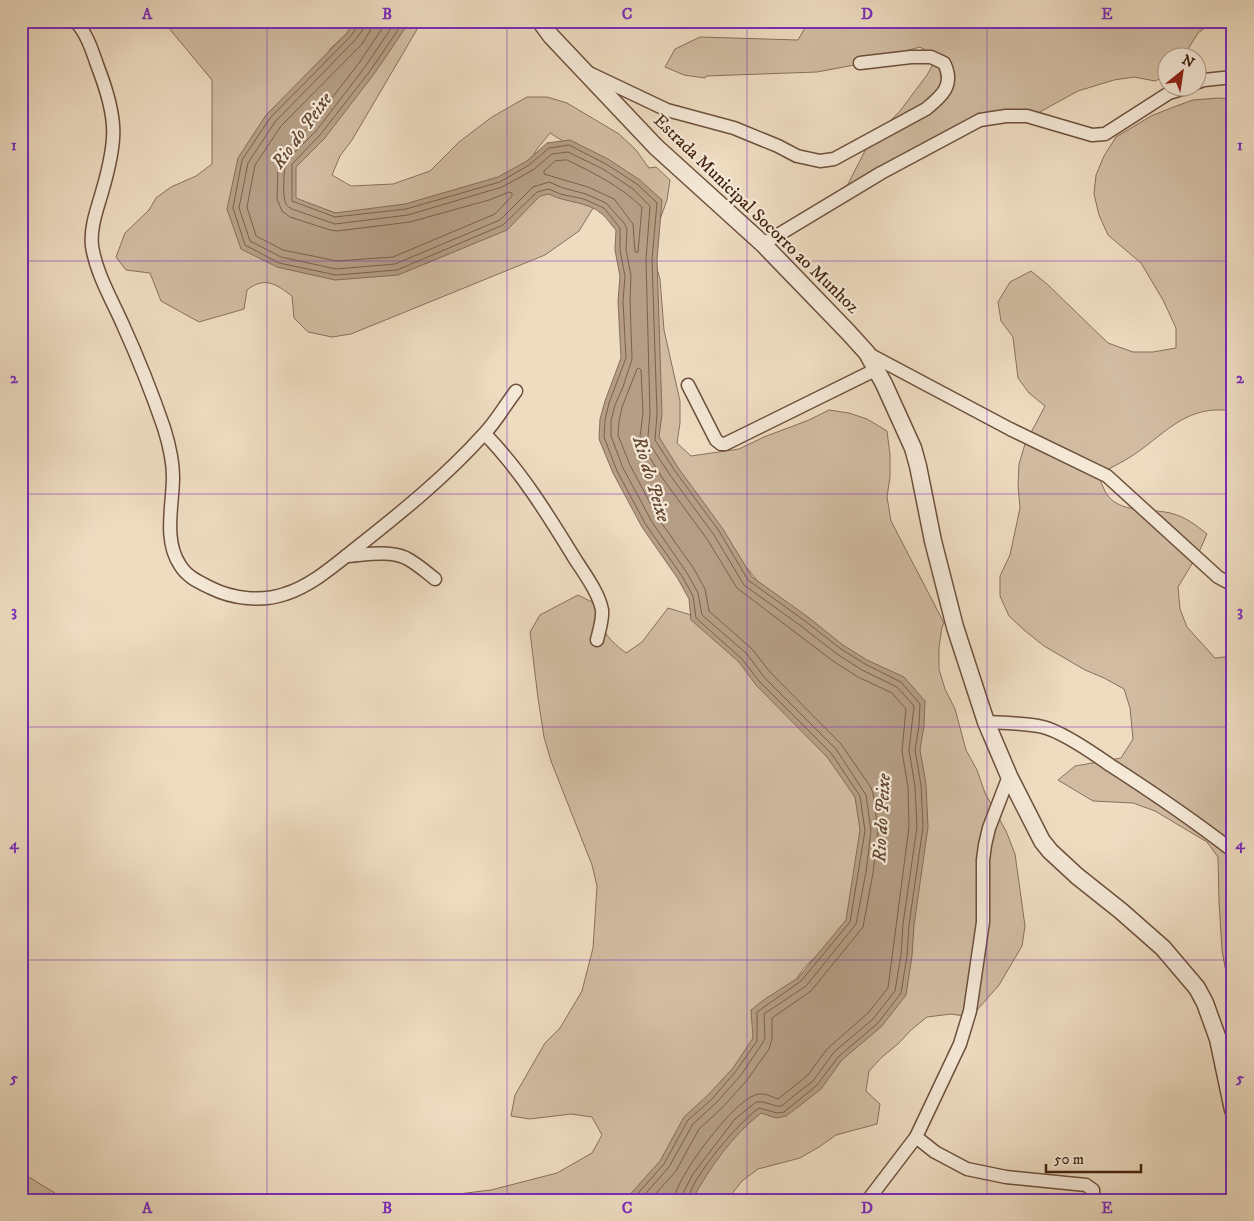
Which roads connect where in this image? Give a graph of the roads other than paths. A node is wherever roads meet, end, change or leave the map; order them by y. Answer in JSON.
{"nodes":[{"id":1,"x":75,"y":21,"type":"edge"},
{"id":2,"x":540,"y":21,"type":"edge"},
{"id":3,"x":860,"y":64,"type":"dead end"},
{"id":4,"x":587,"y":72,"type":"junction"},
{"id":5,"x":1233,"y":78,"type":"edge"},
{"id":6,"x":1206,"y":80,"type":"edge"},
{"id":7,"x":1161,"y":98,"type":"edge"},
{"id":8,"x":763,"y":244,"type":"junction"},
{"id":9,"x":867,"y":353,"type":"junction"},
{"id":10,"x":876,"y":370,"type":"junction"},
{"id":11,"x":688,"y":385,"type":"dead end"},
{"id":12,"x":516,"y":391,"type":"dead end"},
{"id":13,"x":485,"y":434,"type":"junction"},
{"id":14,"x":346,"y":556,"type":"junction"},
{"id":15,"x":435,"y":579,"type":"dead end"},
{"id":16,"x":1233,"y":585,"type":"edge"},
{"id":17,"x":597,"y":640,"type":"dead end"},
{"id":18,"x":986,"y":722,"type":"junction"},
{"id":19,"x":1009,"y":776,"type":"junction"},
{"id":20,"x":1233,"y":851,"type":"edge"},
{"id":21,"x":1233,"y":1110,"type":"edge"},
{"id":22,"x":916,"y":1137,"type":"junction"},
{"id":23,"x":868,"y":1200,"type":"edge"},
{"id":24,"x":1093,"y":1200,"type":"edge"}],
"edges":[{"from":1,"to":14,"type":"street"},
{"from":2,"to":4,"type":"street","name":"Estrada Municipal Socorro ao Munhoz"},
{"from":3,"to":4,"type":"street"},
{"from":4,"to":8,"type":"street","name":"Estrada Municipal Socorro ao Munhoz"},
{"from":5,"to":6,"type":"street"},
{"from":7,"to":8,"type":"street"},
{"from":8,"to":9,"type":"street","name":"Estrada Municipal Socorro ao Munhoz"},
{"from":9,"to":10,"type":"street","name":"Estrada Municipal Socorro ao Munhoz"},
{"from":9,"to":16,"type":"street"},
{"from":10,"to":11,"type":"street"},
{"from":10,"to":18,"type":"street","name":"Estrada Municipal Socorro ao Munhoz"},
{"from":12,"to":13,"type":"street"},
{"from":13,"to":14,"type":"street"},
{"from":13,"to":17,"type":"street"},
{"from":14,"to":15,"type":"street"},
{"from":18,"to":19,"type":"street","name":"Estrada Municipal Socorro ao Munhoz"},
{"from":18,"to":20,"type":"street"},
{"from":19,"to":21,"type":"street","name":"Estrada Municipal Socorro ao Munhoz"},
{"from":19,"to":22,"type":"street"},
{"from":22,"to":23,"type":"street"},
{"from":22,"to":24,"type":"street"}]}
